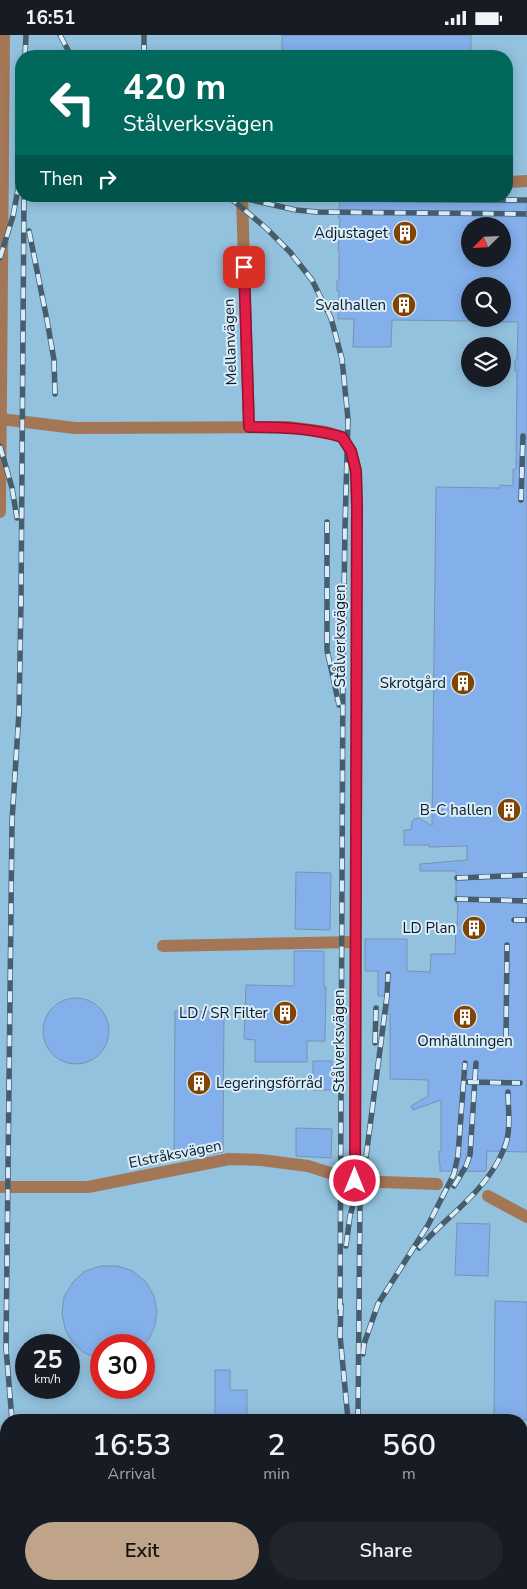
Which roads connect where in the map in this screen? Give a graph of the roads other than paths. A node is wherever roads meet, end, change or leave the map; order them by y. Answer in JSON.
{"nodes":[{"id":1,"x":4,"y":35,"type":"edge"},
{"id":2,"x":527,"y":181,"type":"edge"},
{"id":3,"x":513,"y":182,"type":"edge"},
{"id":4,"x":242,"y":202,"type":"edge"},
{"id":5,"x":1,"y":419,"type":"edge"},
{"id":6,"x":249,"y":427,"type":"junction"},
{"id":7,"x":0,"y":512,"type":"edge"},
{"id":8,"x":355,"y":943,"type":"junction"},
{"id":9,"x":163,"y":945,"type":"dead end"},
{"id":10,"x":355,"y":1181,"type":"junction"},
{"id":11,"x":436,"y":1184,"type":"dead end"},
{"id":12,"x":0,"y":1187,"type":"edge"},
{"id":13,"x":488,"y":1196,"type":"dead end"},
{"id":14,"x":527,"y":1217,"type":"edge"}],
"edges":[{"from":1,"to":5,"type":"street"},
{"from":2,"to":3,"type":"street"},
{"from":4,"to":6,"type":"street","name":"Mellanvägen"},
{"from":5,"to":6,"type":"street","name":"Stålverksvägen"},
{"from":5,"to":7,"type":"street"},
{"from":6,"to":8,"type":"street","name":"Stålverksvägen"},
{"from":8,"to":9,"type":"street"},
{"from":8,"to":10,"type":"street","name":"Stålverksvägen"},
{"from":10,"to":11,"type":"street","name":"Elstråksvägen"},
{"from":10,"to":12,"type":"street","name":"Elstråksvägen"},
{"from":13,"to":14,"type":"street"}]}
